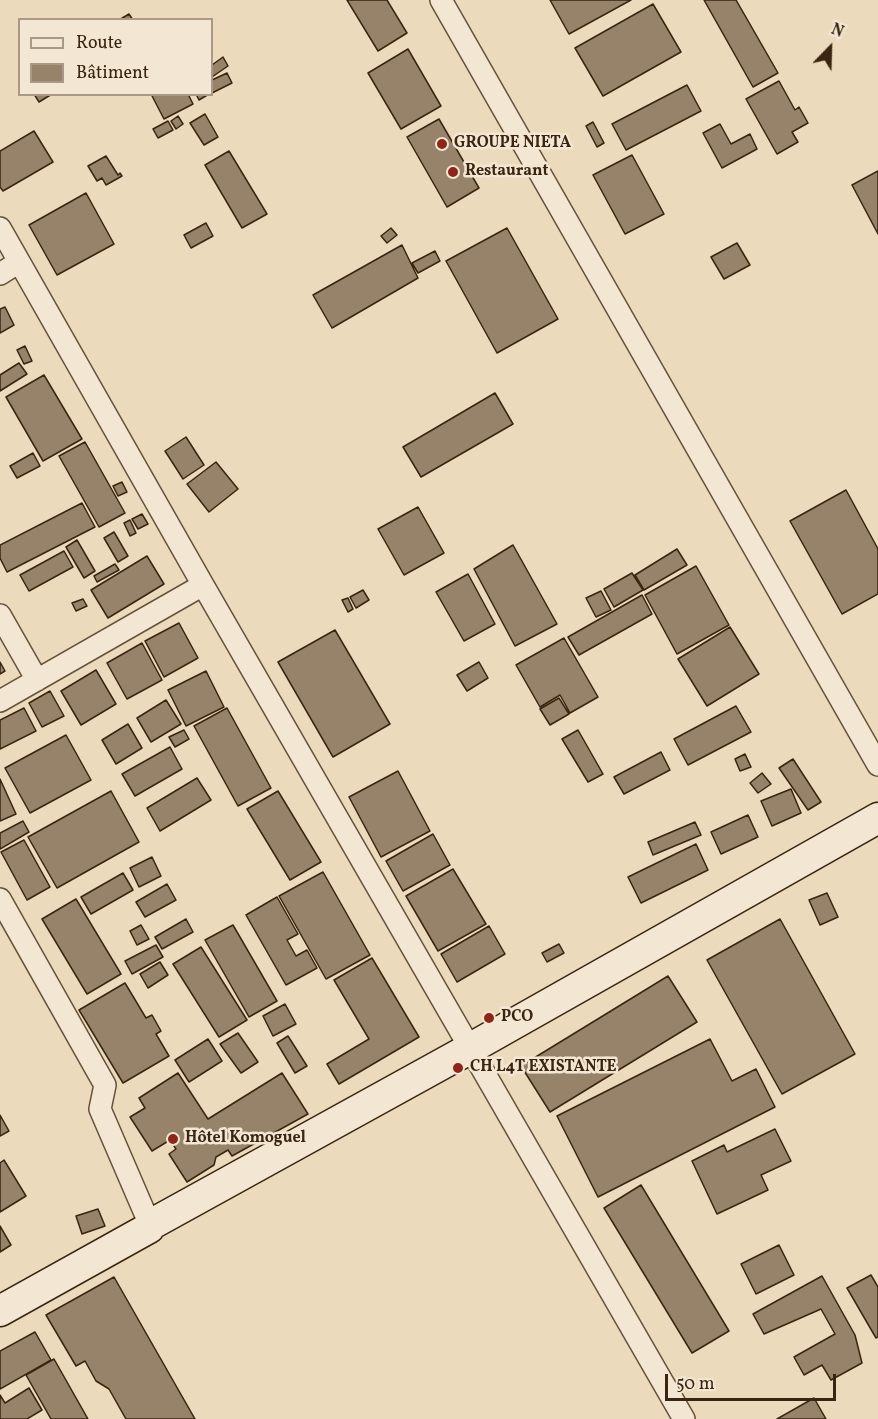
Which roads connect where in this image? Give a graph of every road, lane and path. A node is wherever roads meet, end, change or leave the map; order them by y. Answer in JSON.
{"nodes":[{"id":1,"x":441,"y":0,"type":"edge"},
{"id":2,"x":0,"y":228,"type":"edge"},
{"id":3,"x":20,"y":262,"type":"junction"},
{"id":4,"x":0,"y":274,"type":"edge"},
{"id":5,"x":203,"y":585,"type":"junction"},
{"id":6,"x":0,"y":615,"type":"edge"},
{"id":7,"x":37,"y":680,"type":"junction"},
{"id":8,"x":0,"y":701,"type":"edge"},
{"id":9,"x":878,"y":765,"type":"edge"},
{"id":10,"x":878,"y":818,"type":"edge"},
{"id":11,"x":0,"y":899,"type":"edge"},
{"id":12,"x":471,"y":1048,"type":"junction"},
{"id":13,"x":150,"y":1225,"type":"junction"},
{"id":14,"x":0,"y":1311,"type":"edge"},
{"id":15,"x":684,"y":1419,"type":"edge"}],
"edges":[{"from":1,"to":9,"type":"street"},
{"from":2,"to":3,"type":"street"},
{"from":3,"to":4,"type":"street"},
{"from":3,"to":5,"type":"street"},
{"from":5,"to":7,"type":"street"},
{"from":5,"to":12,"type":"street"},
{"from":6,"to":7,"type":"street"},
{"from":7,"to":8,"type":"street"},
{"from":10,"to":12,"type":"main road"},
{"from":11,"to":13,"type":"street"},
{"from":12,"to":13,"type":"main road"},
{"from":12,"to":15,"type":"street"},
{"from":13,"to":14,"type":"main road"}]}
